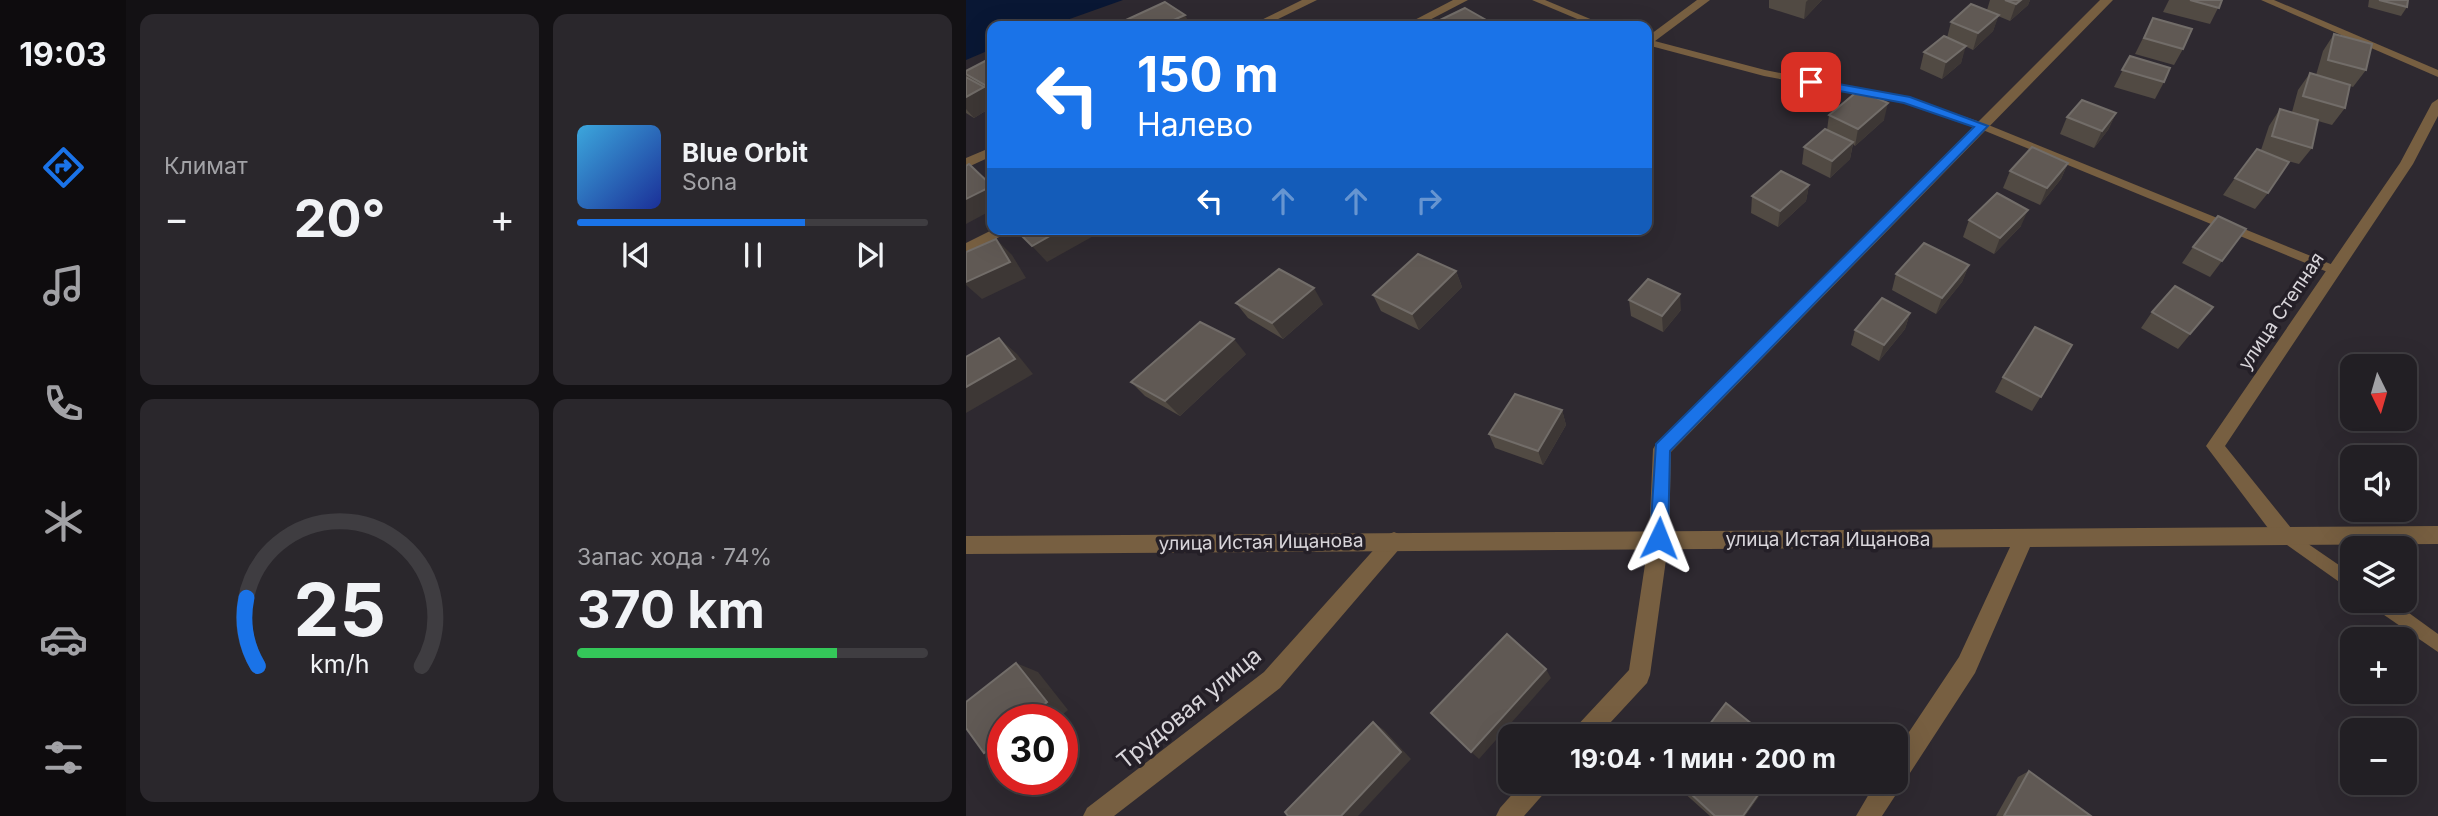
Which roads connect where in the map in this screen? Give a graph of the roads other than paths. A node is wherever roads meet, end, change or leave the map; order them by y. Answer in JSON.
{"nodes":[{"id":1,"x":1311,"y":0,"type":"edge"},
{"id":2,"x":1462,"y":0,"type":"edge"},
{"id":3,"x":1537,"y":0,"type":"edge"},
{"id":4,"x":1704,"y":0,"type":"edge"},
{"id":5,"x":2107,"y":0,"type":"edge"},
{"id":6,"x":2266,"y":0,"type":"edge"},
{"id":7,"x":1266,"y":21,"type":"edge"},
{"id":8,"x":1419,"y":21,"type":"edge"},
{"id":9,"x":1590,"y":21,"type":"edge"},
{"id":10,"x":1652,"y":39,"type":"edge"},
{"id":11,"x":1652,"y":44,"type":"edge"},
{"id":12,"x":2438,"y":74,"type":"edge"},
{"id":13,"x":2438,"y":103,"type":"edge"},
{"id":14,"x":1982,"y":126,"type":"junction"},
{"id":15,"x":987,"y":153,"type":"edge"},
{"id":16,"x":966,"y":163,"type":"edge"},
{"id":17,"x":995,"y":235,"type":"edge"},
{"id":18,"x":966,"y":250,"type":"edge"},
{"id":19,"x":2334,"y":270,"type":"junction"},
{"id":20,"x":2284,"y":534,"type":"junction"},
{"id":21,"x":2438,"y":535,"type":"edge"},
{"id":22,"x":1659,"y":538,"type":"junction"},
{"id":23,"x":2023,"y":540,"type":"junction"},
{"id":24,"x":1394,"y":541,"type":"junction"},
{"id":25,"x":966,"y":545,"type":"edge"},
{"id":26,"x":2340,"y":574,"type":"edge"},
{"id":27,"x":2394,"y":613,"type":"edge"},
{"id":28,"x":2438,"y":644,"type":"edge"},
{"id":29,"x":1594,"y":724,"type":"edge"},
{"id":30,"x":1908,"y":754,"type":"edge"},
{"id":31,"x":1528,"y":794,"type":"edge"},
{"id":32,"x":1882,"y":794,"type":"edge"},
{"id":33,"x":1095,"y":816,"type":"edge"},
{"id":34,"x":1508,"y":816,"type":"edge"},
{"id":35,"x":1868,"y":816,"type":"edge"}],
"edges":[{"from":1,"to":7,"type":"street"},
{"from":2,"to":8,"type":"street"},
{"from":3,"to":9,"type":"lane"},
{"from":4,"to":10,"type":"street"},
{"from":5,"to":14,"type":"street"},
{"from":6,"to":12,"type":"lane"},
{"from":11,"to":14,"type":"lane"},
{"from":13,"to":19,"type":"street","name":"улица Степная"},
{"from":14,"to":19,"type":"lane"},
{"from":14,"to":22,"type":"street"},
{"from":15,"to":16,"type":"street"},
{"from":17,"to":18,"type":"street"},
{"from":19,"to":20,"type":"street","name":"улица Степная"},
{"from":20,"to":21,"type":"street","name":"улица Истая Ищанова"},
{"from":20,"to":23,"type":"street","name":"улица Истая Ищанова"},
{"from":20,"to":26,"type":"lane"},
{"from":22,"to":23,"type":"street","name":"улица Истая Ищанова"},
{"from":22,"to":24,"type":"street","name":"улица Истая Ищанова"},
{"from":22,"to":29,"type":"street"},
{"from":23,"to":30,"type":"street"},
{"from":24,"to":25,"type":"street","name":"улица Истая Ищанова"},
{"from":24,"to":33,"type":"street","name":"Трудовая улица"},
{"from":27,"to":28,"type":"lane"},
{"from":31,"to":34,"type":"street"},
{"from":32,"to":35,"type":"street"}]}
